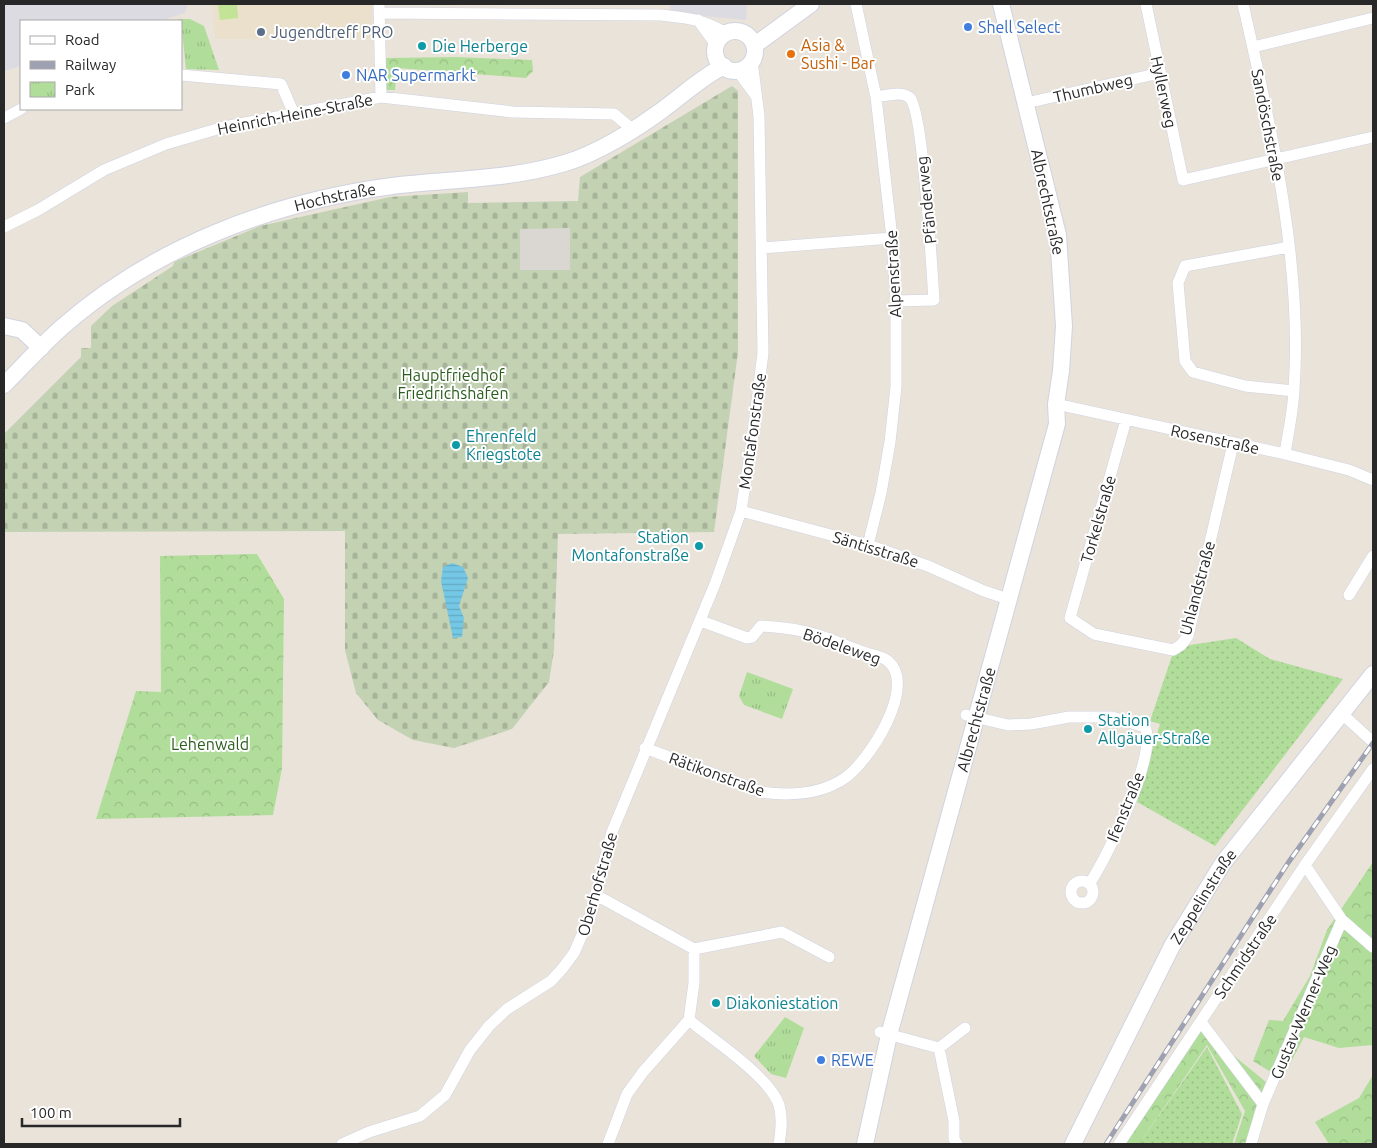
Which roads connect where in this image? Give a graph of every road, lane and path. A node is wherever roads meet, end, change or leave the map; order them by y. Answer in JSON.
{"nodes":[{"id":1,"x":811,"y":4,"type":"edge"},
{"id":2,"x":856,"y":4,"type":"edge"},
{"id":3,"x":1001,"y":4,"type":"edge"},
{"id":4,"x":1146,"y":4,"type":"edge"},
{"id":5,"x":1243,"y":4,"type":"edge"},
{"id":6,"x":379,"y":8,"type":"edge"},
{"id":7,"x":1373,"y":18,"type":"edge"},
{"id":8,"x":750,"y":46,"type":"junction"},
{"id":9,"x":1253,"y":47,"type":"junction"},
{"id":10,"x":724,"y":54,"type":"junction"},
{"id":11,"x":1160,"y":73,"type":"junction"},
{"id":12,"x":182,"y":76,"type":"edge"},
{"id":13,"x":756,"y":96,"type":"junction"},
{"id":14,"x":876,"y":97,"type":"junction"},
{"id":15,"x":381,"y":98,"type":"junction"},
{"id":16,"x":1026,"y":103,"type":"junction"},
{"id":17,"x":20,"y":110,"type":"edge"},
{"id":18,"x":294,"y":114,"type":"junction"},
{"id":19,"x":4,"y":118,"type":"edge"},
{"id":20,"x":632,"y":129,"type":"junction"},
{"id":21,"x":1373,"y":137,"type":"edge"},
{"id":22,"x":1275,"y":158,"type":"junction"},
{"id":23,"x":4,"y":226,"type":"edge"},
{"id":24,"x":892,"y":238,"type":"junction"},
{"id":25,"x":1289,"y":247,"type":"junction"},
{"id":26,"x":762,"y":248,"type":"junction"},
{"id":27,"x":896,"y":301,"type":"junction"},
{"id":28,"x":4,"y":326,"type":"edge"},
{"id":29,"x":41,"y":348,"type":"junction"},
{"id":30,"x":4,"y":385,"type":"edge"},
{"id":31,"x":1294,"y":391,"type":"junction"},
{"id":32,"x":1056,"y":404,"type":"junction"},
{"id":33,"x":1126,"y":420,"type":"junction"},
{"id":34,"x":1232,"y":444,"type":"junction"},
{"id":35,"x":1285,"y":454,"type":"junction"},
{"id":36,"x":1373,"y":480,"type":"edge"},
{"id":37,"x":741,"y":511,"type":"junction"},
{"id":38,"x":868,"y":545,"type":"junction"},
{"id":39,"x":1373,"y":556,"type":"edge"},
{"id":40,"x":1349,"y":595,"type":"dead end"},
{"id":41,"x":1003,"y":597,"type":"junction"},
{"id":42,"x":1070,"y":618,"type":"joint"},
{"id":43,"x":700,"y":620,"type":"junction"},
{"id":44,"x":897,"y":672,"type":"joint"},
{"id":45,"x":1373,"y":674,"type":"edge"},
{"id":46,"x":1341,"y":713,"type":"junction"},
{"id":47,"x":971,"y":716,"type":"junction"},
{"id":48,"x":1373,"y":742,"type":"edge"},
{"id":49,"x":645,"y":748,"type":"junction"},
{"id":50,"x":1373,"y":768,"type":"edge"},
{"id":51,"x":1305,"y":865,"type":"junction"},
{"id":52,"x":1090,"y":883,"type":"dead end"},
{"id":53,"x":596,"y":896,"type":"junction"},
{"id":54,"x":1342,"y":920,"type":"junction"},
{"id":55,"x":1373,"y":948,"type":"edge"},
{"id":56,"x":694,"y":949,"type":"junction"},
{"id":57,"x":828,"y":957,"type":"dead end"},
{"id":58,"x":689,"y":1020,"type":"junction"},
{"id":59,"x":1201,"y":1022,"type":"junction"},
{"id":60,"x":964,"y":1028,"type":"dead end"},
{"id":61,"x":885,"y":1034,"type":"junction"},
{"id":62,"x":939,"y":1048,"type":"junction"},
{"id":63,"x":1264,"y":1104,"type":"junction"},
{"id":64,"x":342,"y":1144,"type":"edge"},
{"id":65,"x":608,"y":1144,"type":"edge"},
{"id":66,"x":779,"y":1144,"type":"edge"},
{"id":67,"x":855,"y":1144,"type":"edge"},
{"id":68,"x":865,"y":1144,"type":"edge"},
{"id":69,"x":957,"y":1144,"type":"edge"},
{"id":70,"x":1073,"y":1144,"type":"edge"},
{"id":71,"x":1119,"y":1144,"type":"edge"},
{"id":72,"x":1251,"y":1144,"type":"edge"}],
"edges":[{"from":1,"to":8,"type":"main road"},
{"from":2,"to":14,"type":"street","name":"Alpenstraße"},
{"from":3,"to":16,"type":"main road","name":"Albrechtstraße"},
{"from":4,"to":11,"type":"street","name":"Hyllerweg"},
{"from":5,"to":9,"type":"street","name":"Sandöschstraße"},
{"from":6,"to":10,"type":"street"},
{"from":6,"to":15,"type":"street"},
{"from":7,"to":9,"type":"street"},
{"from":8,"to":10,"type":"main road"},
{"from":8,"to":10,"type":"main road"},
{"from":8,"to":13,"type":"street","name":"Montafonstraße"},
{"from":9,"to":22,"type":"street","name":"Sandöschstraße"},
{"from":10,"to":13,"type":"street"},
{"from":10,"to":20,"type":"main road","name":"Hochstraße"},
{"from":11,"to":16,"type":"street","name":"Thumbweg"},
{"from":11,"to":22,"type":"street","name":"Hyllerweg"},
{"from":12,"to":18,"type":"street"},
{"from":13,"to":26,"type":"street","name":"Montafonstraße"},
{"from":14,"to":24,"type":"street","name":"Alpenstraße"},
{"from":14,"to":27,"type":"street","name":"Pfänderweg"},
{"from":15,"to":18,"type":"street","name":"Heinrich-Heine-Straße"},
{"from":15,"to":20,"type":"street","name":"Heinrich-Heine-Straße"},
{"from":16,"to":32,"type":"main road","name":"Albrechtstraße"},
{"from":17,"to":19,"type":"street"},
{"from":18,"to":23,"type":"street","name":"Heinrich-Heine-Straße"},
{"from":20,"to":29,"type":"main road","name":"Hochstraße"},
{"from":21,"to":22,"type":"street"},
{"from":22,"to":25,"type":"street","name":"Sandöschstraße"},
{"from":24,"to":26,"type":"street"},
{"from":24,"to":27,"type":"street","name":"Alpenstraße"},
{"from":25,"to":31,"type":"street","name":"Sandöschstraße"},
{"from":25,"to":31,"type":"street"},
{"from":26,"to":37,"type":"street","name":"Montafonstraße"},
{"from":27,"to":38,"type":"street","name":"Alpenstraße"},
{"from":28,"to":29,"type":"main road"},
{"from":29,"to":30,"type":"main road","name":"Hochstraße"},
{"from":31,"to":35,"type":"street","name":"Sandöschstraße"},
{"from":32,"to":33,"type":"street","name":"Rosenstraße"},
{"from":32,"to":41,"type":"main road","name":"Albrechtstraße"},
{"from":33,"to":34,"type":"street","name":"Rosenstraße"},
{"from":33,"to":42,"type":"street","name":"Torkelstraße"},
{"from":34,"to":35,"type":"street","name":"Rosenstraße"},
{"from":34,"to":42,"type":"street","name":"Uhlandstraße"},
{"from":35,"to":36,"type":"street","name":"Rosenstraße"},
{"from":37,"to":38,"type":"street","name":"Säntisstraße"},
{"from":37,"to":43,"type":"street","name":"Montafonstraße"},
{"from":38,"to":41,"type":"street","name":"Säntisstraße"},
{"from":39,"to":40,"type":"street"},
{"from":41,"to":47,"type":"main road","name":"Albrechtstraße"},
{"from":43,"to":44,"type":"street","name":"Bödeleweg"},
{"from":43,"to":49,"type":"street","name":"Montafonstraße"},
{"from":44,"to":49,"type":"street","name":"Rätikonstraße"},
{"from":45,"to":46,"type":"main road","name":"Zeppelinstraße"},
{"from":46,"to":48,"type":"street"},
{"from":46,"to":70,"type":"main road","name":"Zeppelinstraße"},
{"from":47,"to":52,"type":"street","name":"Ifenstraße"},
{"from":47,"to":61,"type":"main road","name":"Albrechtstraße"},
{"from":49,"to":53,"type":"street","name":"Oberhofstraße"},
{"from":50,"to":51,"type":"street","name":"Schmidstraße"},
{"from":51,"to":54,"type":"street"},
{"from":51,"to":59,"type":"street","name":"Schmidstraße"},
{"from":53,"to":56,"type":"street"},
{"from":53,"to":64,"type":"street","name":"Oberhofstraße"},
{"from":54,"to":55,"type":"street"},
{"from":54,"to":63,"type":"street","name":"Gustav-Werner-Weg"},
{"from":56,"to":57,"type":"street"},
{"from":56,"to":58,"type":"street"},
{"from":58,"to":65,"type":"street"},
{"from":58,"to":66,"type":"street"},
{"from":59,"to":63,"type":"street","name":"Gustav-Werner-Weg"},
{"from":59,"to":71,"type":"street","name":"Schmidstraße"},
{"from":60,"to":62,"type":"street"},
{"from":61,"to":62,"type":"street"},
{"from":61,"to":67,"type":"main road","name":"Albrechtstraße"},
{"from":61,"to":68,"type":"main road","name":"Albrechtstraße"},
{"from":62,"to":69,"type":"street"},
{"from":63,"to":72,"type":"street","name":"Gustav-Werner-Weg"}]}
